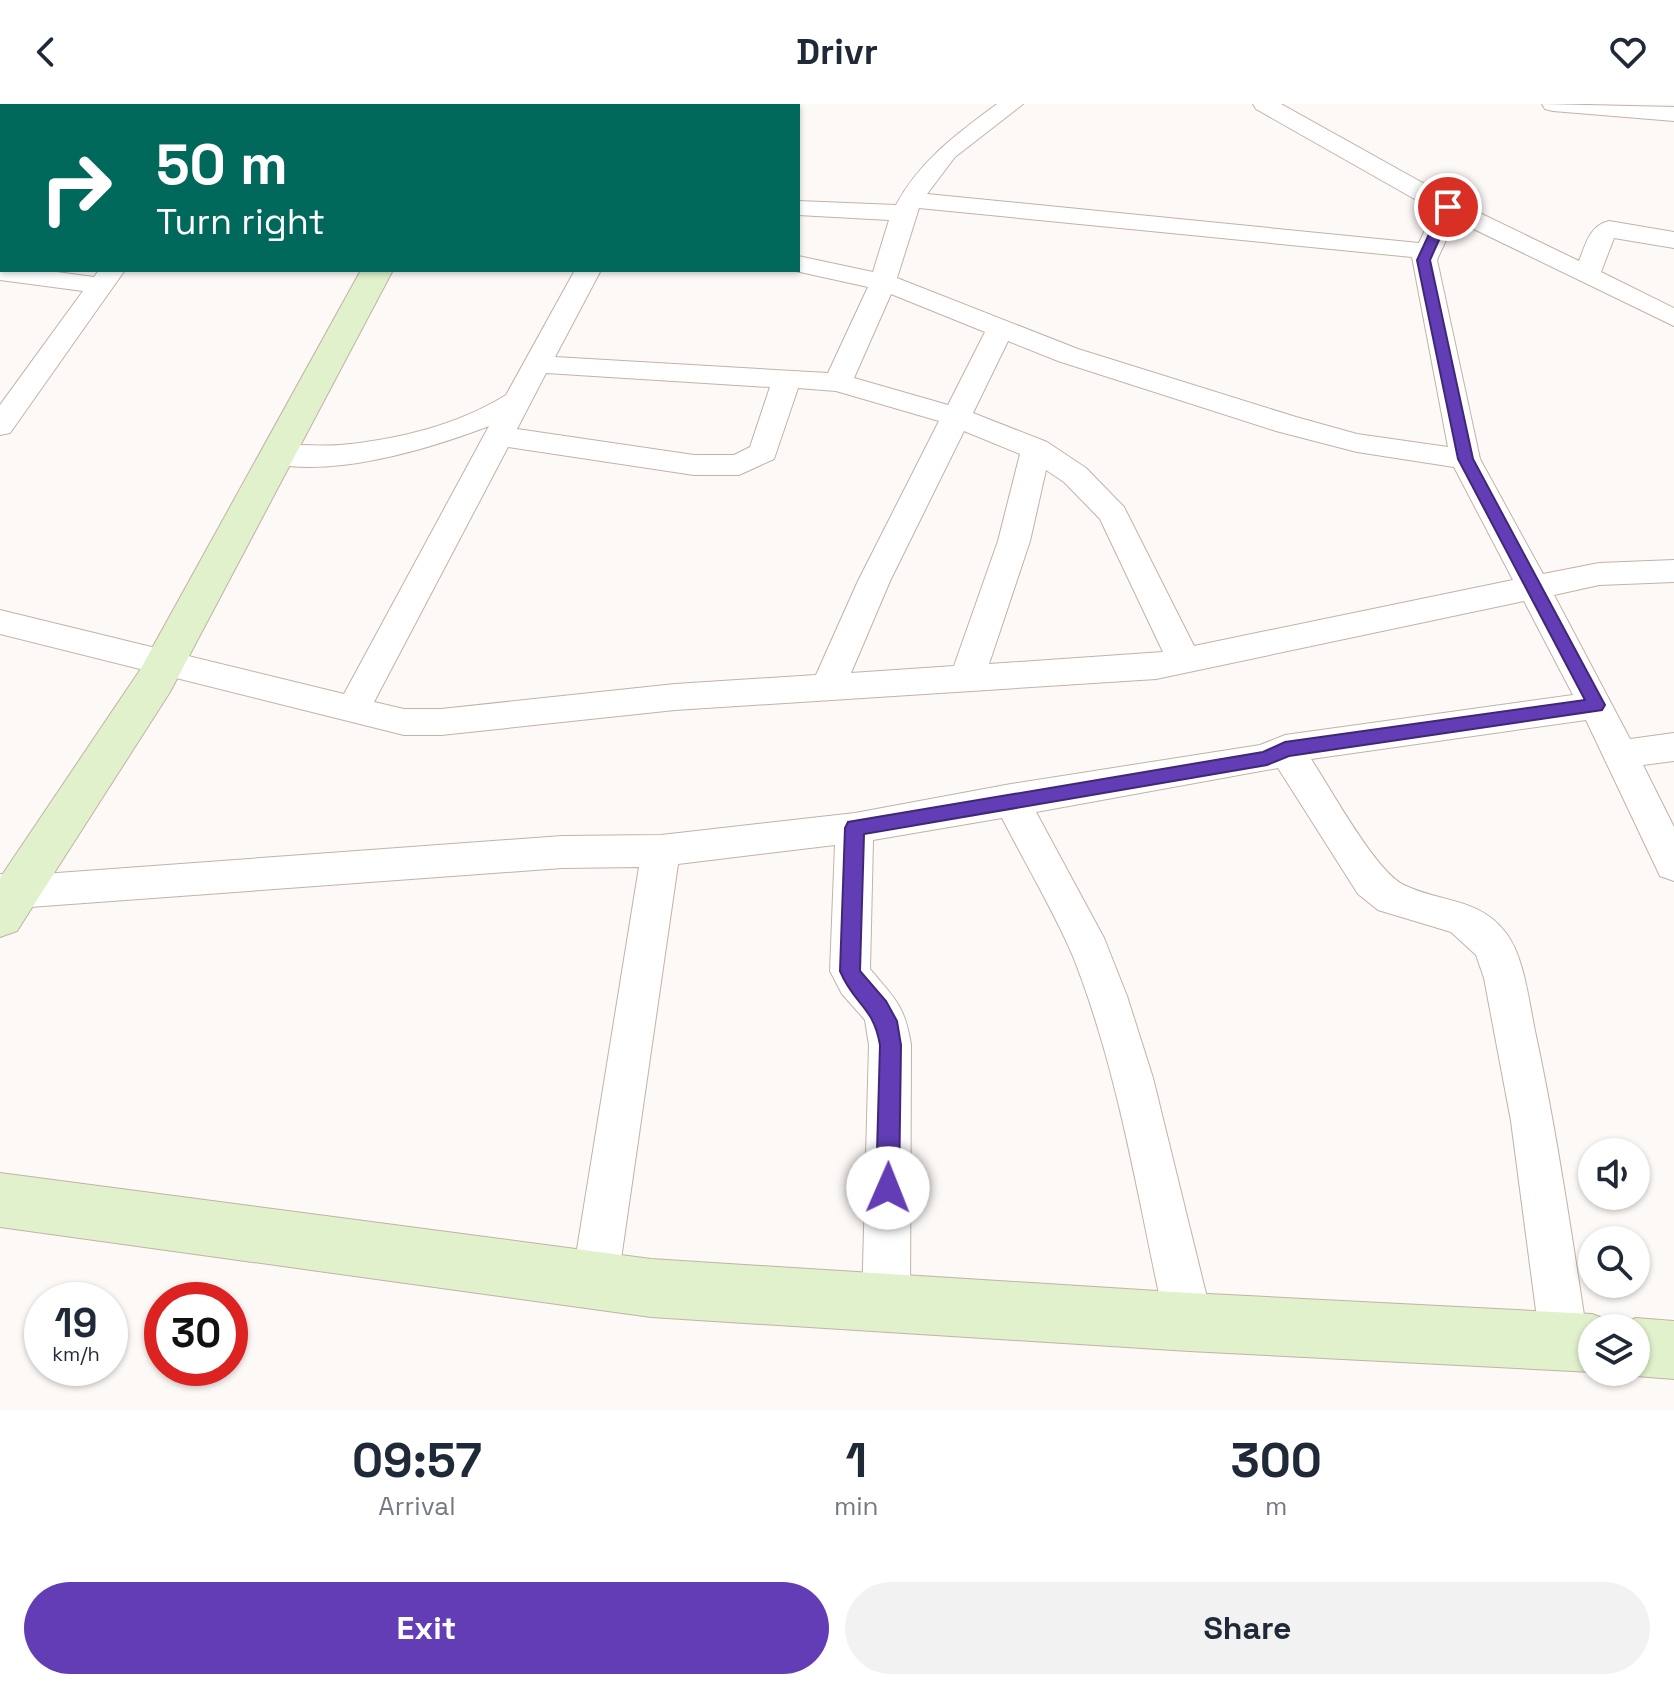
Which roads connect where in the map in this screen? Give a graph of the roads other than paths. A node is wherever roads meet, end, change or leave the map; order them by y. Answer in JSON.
{"nodes":[{"id":1,"x":1012,"y":104,"type":"edge"},
{"id":2,"x":1264,"y":104,"type":"edge"},
{"id":3,"x":1553,"y":104,"type":"edge"},
{"id":4,"x":1674,"y":114,"type":"edge"},
{"id":5,"x":908,"y":206,"type":"junction"},
{"id":6,"x":1448,"y":207,"type":"junction"},
{"id":7,"x":800,"y":208,"type":"edge"},
{"id":8,"x":1674,"y":240,"type":"edge"},
{"id":9,"x":1426,"y":251,"type":"junction"},
{"id":10,"x":800,"y":264,"type":"edge"},
{"id":11,"x":0,"y":272,"type":"edge"},
{"id":12,"x":376,"y":272,"type":"edge"},
{"id":13,"x":587,"y":272,"type":"edge"},
{"id":14,"x":1587,"y":274,"type":"junction"},
{"id":15,"x":107,"y":278,"type":"edge"},
{"id":16,"x":883,"y":282,"type":"junction"},
{"id":17,"x":1674,"y":318,"type":"edge"},
{"id":18,"x":1000,"y":329,"type":"junction"},
{"id":19,"x":537,"y":364,"type":"junction"},
{"id":20,"x":787,"y":378,"type":"junction"},
{"id":21,"x":838,"y":382,"type":"junction"},
{"id":22,"x":517,"y":401,"type":"junction"},
{"id":23,"x":956,"y":417,"type":"junction"},
{"id":24,"x":0,"y":425,"type":"edge"},
{"id":25,"x":499,"y":436,"type":"junction"},
{"id":26,"x":1036,"y":449,"type":"junction"},
{"id":27,"x":277,"y":455,"type":"junction"},
{"id":28,"x":1465,"y":459,"type":"junction"},
{"id":29,"x":1674,"y":571,"type":"edge"},
{"id":30,"x":1532,"y":590,"type":"junction"},
{"id":31,"x":0,"y":622,"type":"edge"},
{"id":32,"x":1184,"y":660,"type":"junction"},
{"id":33,"x":166,"y":662,"type":"junction"},
{"id":34,"x":967,"y":678,"type":"junction"},
{"id":35,"x":828,"y":687,"type":"junction"},
{"id":36,"x":1596,"y":705,"type":"junction"},
{"id":37,"x":353,"y":709,"type":"junction"},
{"id":38,"x":1674,"y":747,"type":"edge"},
{"id":39,"x":1285,"y":749,"type":"junction"},
{"id":40,"x":1620,"y":754,"type":"junction"},
{"id":41,"x":1011,"y":799,"type":"junction"},
{"id":42,"x":855,"y":828,"type":"junction"},
{"id":43,"x":661,"y":851,"type":"junction"},
{"id":44,"x":1674,"y":865,"type":"edge"},
{"id":45,"x":5,"y":900,"type":"edge"},
{"id":46,"x":0,"y":1200,"type":"edge"},
{"id":47,"x":595,"y":1280,"type":"junction"},
{"id":48,"x":886,"y":1303,"type":"junction"},
{"id":49,"x":1189,"y":1322,"type":"junction"},
{"id":50,"x":1578,"y":1342,"type":"edge"},
{"id":51,"x":1650,"y":1348,"type":"edge"},
{"id":52,"x":1674,"y":1350,"type":"edge"}],
"edges":[{"from":1,"to":5,"type":"street"},
{"from":2,"to":6,"type":"street"},
{"from":3,"to":4,"type":"street"},
{"from":5,"to":7,"type":"street"},
{"from":5,"to":9,"type":"street"},
{"from":5,"to":16,"type":"street"},
{"from":6,"to":9,"type":"street"},
{"from":6,"to":14,"type":"street"},
{"from":8,"to":14,"type":"street"},
{"from":9,"to":28,"type":"street"},
{"from":10,"to":16,"type":"street"},
{"from":11,"to":15,"type":"street"},
{"from":12,"to":27,"type":"street"},
{"from":13,"to":19,"type":"street"},
{"from":14,"to":17,"type":"street"},
{"from":15,"to":24,"type":"street"},
{"from":16,"to":18,"type":"street"},
{"from":16,"to":21,"type":"street"},
{"from":18,"to":23,"type":"street"},
{"from":18,"to":28,"type":"street"},
{"from":19,"to":20,"type":"street"},
{"from":19,"to":22,"type":"street"},
{"from":20,"to":21,"type":"street"},
{"from":20,"to":25,"type":"street"},
{"from":21,"to":23,"type":"street"},
{"from":22,"to":25,"type":"street"},
{"from":22,"to":27,"type":"street"},
{"from":23,"to":26,"type":"street"},
{"from":23,"to":35,"type":"street"},
{"from":25,"to":37,"type":"street"},
{"from":26,"to":32,"type":"street"},
{"from":26,"to":34,"type":"street"},
{"from":27,"to":33,"type":"street"},
{"from":28,"to":30,"type":"street"},
{"from":29,"to":30,"type":"street"},
{"from":30,"to":32,"type":"street"},
{"from":30,"to":36,"type":"street"},
{"from":31,"to":33,"type":"street"},
{"from":32,"to":34,"type":"street"},
{"from":33,"to":37,"type":"street"},
{"from":33,"to":45,"type":"street"},
{"from":34,"to":35,"type":"street"},
{"from":35,"to":37,"type":"street"},
{"from":36,"to":39,"type":"street"},
{"from":36,"to":40,"type":"street"},
{"from":38,"to":40,"type":"street"},
{"from":39,"to":41,"type":"street"},
{"from":39,"to":50,"type":"street"},
{"from":40,"to":44,"type":"street"},
{"from":41,"to":42,"type":"street"},
{"from":41,"to":49,"type":"street"},
{"from":42,"to":43,"type":"street"},
{"from":42,"to":48,"type":"street"},
{"from":43,"to":45,"type":"street"},
{"from":43,"to":47,"type":"street"},
{"from":46,"to":47,"type":"street"},
{"from":47,"to":48,"type":"street"},
{"from":48,"to":49,"type":"street"},
{"from":49,"to":50,"type":"street"},
{"from":51,"to":52,"type":"street"}]}
